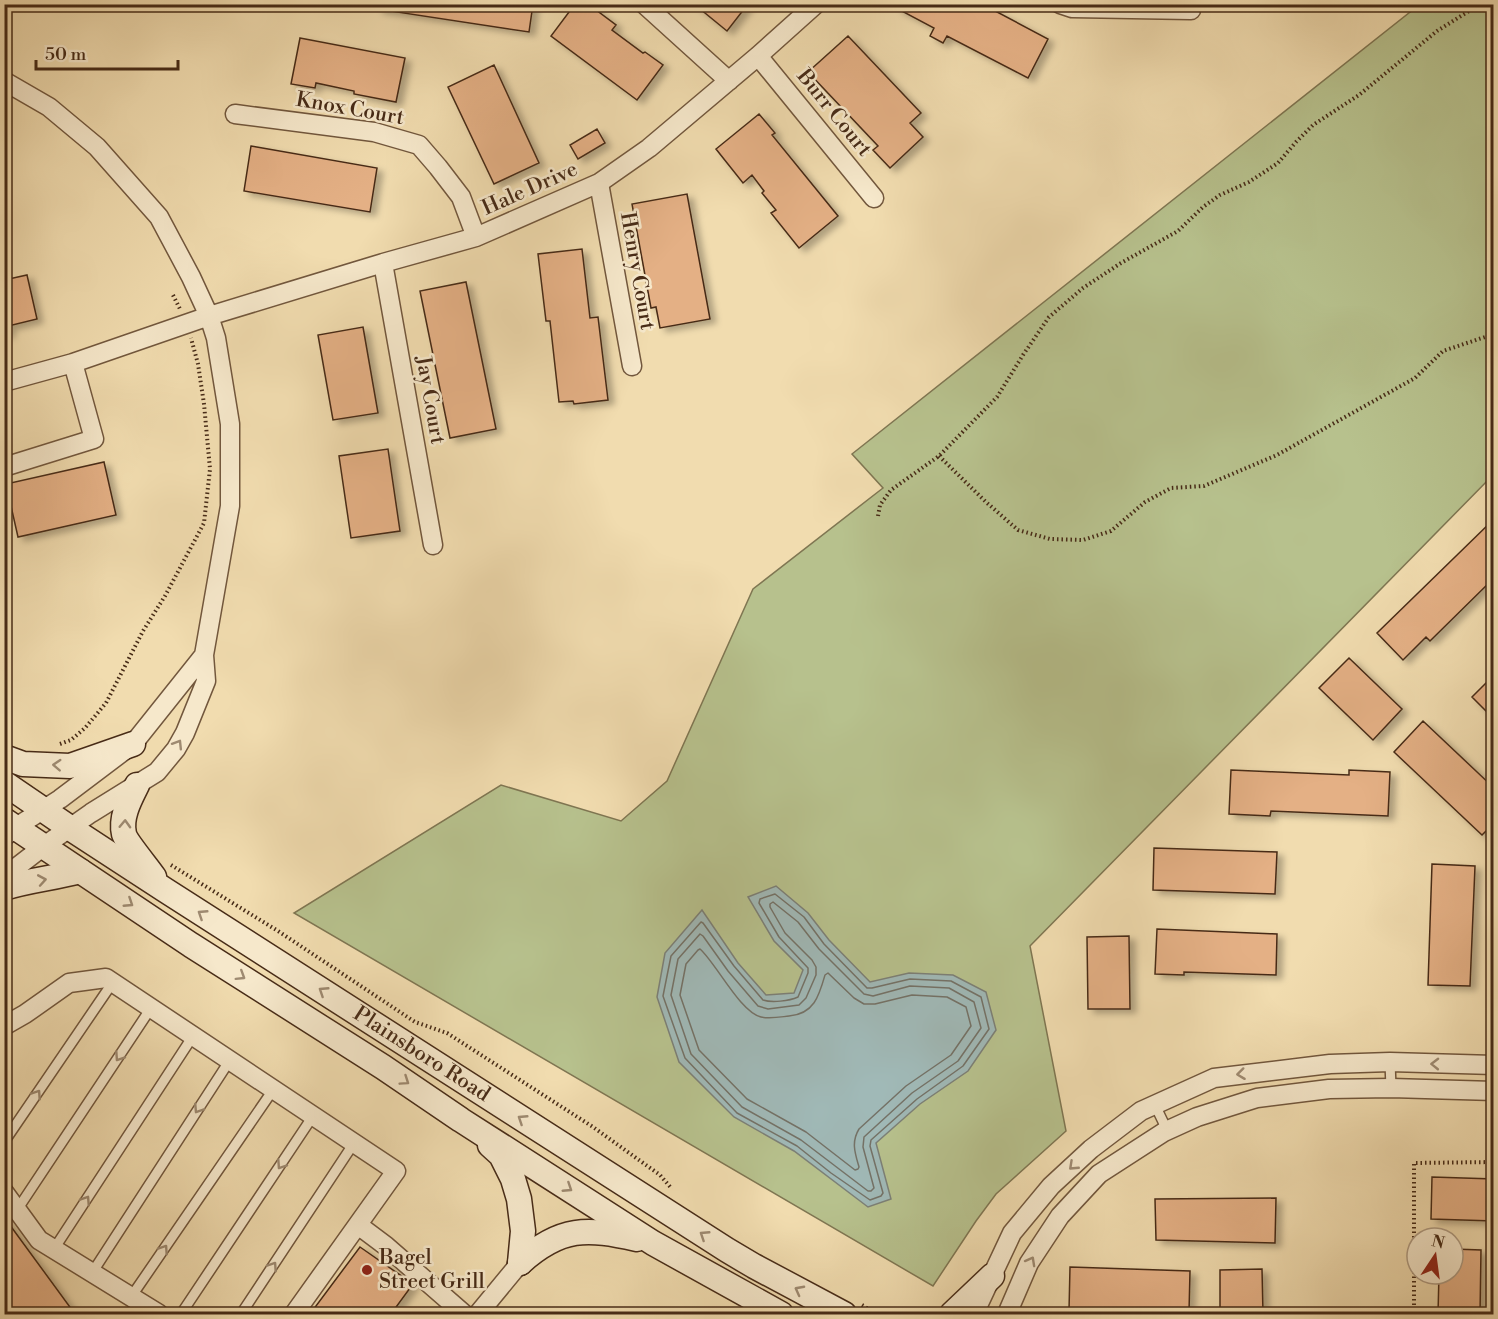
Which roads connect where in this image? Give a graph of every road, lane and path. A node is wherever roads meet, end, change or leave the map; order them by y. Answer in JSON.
{"nodes":[{"id":1,"x":644,"y":4,"type":"edge"},
{"id":2,"x":816,"y":4,"type":"edge"},
{"id":3,"x":1060,"y":4,"type":"edge"},
{"id":4,"x":1475,"y":4,"type":"edge"},
{"id":5,"x":1191,"y":10,"type":"dead end"},
{"id":6,"x":758,"y":56,"type":"junction"},
{"id":7,"x":4,"y":81,"type":"edge"},
{"id":8,"x":729,"y":81,"type":"junction"},
{"id":9,"x":235,"y":114,"type":"dead end"},
{"id":10,"x":599,"y":183,"type":"junction"},
{"id":11,"x":874,"y":198,"type":"dead end"},
{"id":12,"x":476,"y":237,"type":"junction"},
{"id":13,"x":383,"y":263,"type":"junction"},
{"id":14,"x":173,"y":295,"type":"dead end"},
{"id":15,"x":209,"y":316,"type":"junction"},
{"id":16,"x":187,"y":324,"type":"junction"},
{"id":17,"x":1494,"y":334,"type":"edge"},
{"id":18,"x":74,"y":363,"type":"junction"},
{"id":19,"x":632,"y":366,"type":"dead end"},
{"id":20,"x":4,"y":382,"type":"edge"},
{"id":21,"x":939,"y":456,"type":"junction"},
{"id":22,"x":4,"y":467,"type":"edge"},
{"id":23,"x":878,"y":516,"type":"dead end"},
{"id":24,"x":433,"y":545,"type":"dead end"},
{"id":25,"x":204,"y":655,"type":"junction"},
{"id":26,"x":133,"y":744,"type":"junction"},
{"id":27,"x":54,"y":746,"type":"dead end"},
{"id":28,"x":4,"y":757,"type":"edge"},
{"id":29,"x":4,"y":783,"type":"edge"},
{"id":30,"x":137,"y":784,"type":"junction"},
{"id":31,"x":43,"y":810,"type":"junction"},
{"id":32,"x":8,"y":828,"type":"edge"},
{"id":33,"x":70,"y":828,"type":"junction"},
{"id":34,"x":44,"y":846,"type":"junction"},
{"id":35,"x":171,"y":865,"type":"dead end"},
{"id":36,"x":80,"y":871,"type":"junction"},
{"id":37,"x":4,"y":877,"type":"edge"},
{"id":38,"x":4,"y":888,"type":"edge"},
{"id":39,"x":165,"y":890,"type":"junction"},
{"id":40,"x":113,"y":982,"type":"junction"},
{"id":41,"x":152,"y":1008,"type":"junction"},
{"id":42,"x":4,"y":1026,"type":"edge"},
{"id":43,"x":193,"y":1036,"type":"junction"},
{"id":44,"x":230,"y":1060,"type":"junction"},
{"id":45,"x":1390,"y":1062,"type":"junction"},
{"id":46,"x":1494,"y":1065,"type":"edge"},
{"id":47,"x":1330,"y":1076,"type":"junction"},
{"id":48,"x":1391,"y":1088,"type":"junction"},
{"id":49,"x":273,"y":1090,"type":"junction"},
{"id":50,"x":1494,"y":1091,"type":"edge"},
{"id":51,"x":1155,"y":1105,"type":"junction"},
{"id":52,"x":314,"y":1116,"type":"junction"},
{"id":53,"x":461,"y":1120,"type":"junction"},
{"id":54,"x":1167,"y":1130,"type":"junction"},
{"id":55,"x":4,"y":1142,"type":"edge"},
{"id":56,"x":354,"y":1143,"type":"junction"},
{"id":57,"x":1494,"y":1162,"type":"edge"},
{"id":58,"x":4,"y":1192,"type":"edge"},
{"id":59,"x":678,"y":1196,"type":"dead end"},
{"id":60,"x":17,"y":1210,"type":"junction"},
{"id":61,"x":358,"y":1225,"type":"junction"},
{"id":62,"x":653,"y":1242,"type":"junction"},
{"id":63,"x":54,"y":1249,"type":"junction"},
{"id":64,"x":520,"y":1263,"type":"junction"},
{"id":65,"x":92,"y":1273,"type":"junction"},
{"id":66,"x":992,"y":1276,"type":"junction"},
{"id":67,"x":131,"y":1297,"type":"junction"},
{"id":68,"x":850,"y":1308,"type":"edge"},
{"id":69,"x":159,"y":1314,"type":"edge"},
{"id":70,"x":181,"y":1314,"type":"edge"},
{"id":71,"x":241,"y":1314,"type":"edge"},
{"id":72,"x":294,"y":1314,"type":"edge"},
{"id":73,"x":464,"y":1314,"type":"edge"},
{"id":74,"x":477,"y":1314,"type":"edge"},
{"id":75,"x":781,"y":1314,"type":"edge"},
{"id":76,"x":889,"y":1314,"type":"edge"},
{"id":77,"x":952,"y":1314,"type":"edge"},
{"id":78,"x":974,"y":1314,"type":"edge"},
{"id":79,"x":1007,"y":1314,"type":"edge"},
{"id":80,"x":1414,"y":1314,"type":"edge"}],
"edges":[{"from":1,"to":8,"type":"street"},
{"from":2,"to":6,"type":"street","name":"Hale Drive"},
{"from":3,"to":5,"type":"street"},
{"from":4,"to":21,"type":"path"},
{"from":6,"to":8,"type":"street","name":"Hale Drive"},
{"from":6,"to":11,"type":"street","name":"Burr Court"},
{"from":7,"to":15,"type":"street"},
{"from":8,"to":10,"type":"street","name":"Hale Drive"},
{"from":9,"to":12,"type":"street","name":"Knox Court"},
{"from":10,"to":12,"type":"street","name":"Hale Drive"},
{"from":10,"to":19,"type":"street","name":"Henry Court"},
{"from":12,"to":13,"type":"street","name":"Hale Drive"},
{"from":13,"to":15,"type":"street","name":"Hale Drive"},
{"from":13,"to":24,"type":"street","name":"Jay Court"},
{"from":14,"to":16,"type":"path"},
{"from":15,"to":16,"type":"street","name":"Hale Drive"},
{"from":15,"to":25,"type":"street"},
{"from":16,"to":18,"type":"street","name":"Hale Drive"},
{"from":16,"to":27,"type":"path"},
{"from":17,"to":21,"type":"path"},
{"from":18,"to":20,"type":"street","name":"Hale Drive"},
{"from":18,"to":22,"type":"street"},
{"from":21,"to":23,"type":"path"},
{"from":25,"to":26,"type":"street"},
{"from":30,"to":25,"type":"street","one_way":true},
{"from":26,"to":28,"type":"street","one_way":true},
{"from":26,"to":31,"type":"street"},
{"from":29,"to":31,"type":"street","name":"Plainsboro Road"},
{"from":30,"to":33,"type":"street"},
{"from":39,"to":30,"type":"street","one_way":true},
{"from":31,"to":32,"type":"street"},
{"from":31,"to":33,"type":"street","name":"Plainsboro Road"},
{"from":32,"to":34,"type":"street","name":"Plainsboro Road"},
{"from":33,"to":34,"type":"street"},
{"from":33,"to":39,"type":"street","name":"Plainsboro Road"},
{"from":34,"to":36,"type":"street","name":"Plainsboro Road"},
{"from":34,"to":37,"type":"street"},
{"from":35,"to":59,"type":"path"},
{"from":38,"to":36,"type":"street","one_way":true},
{"from":36,"to":53,"type":"street","name":"Plainsboro Road","one_way":true},
{"from":68,"to":39,"type":"street","name":"Plainsboro Road","one_way":true},
{"from":40,"to":41,"type":"street"},
{"from":40,"to":42,"type":"street"},
{"from":55,"to":40,"type":"lane","one_way":true},
{"from":41,"to":43,"type":"street"},
{"from":41,"to":60,"type":"lane","one_way":true},
{"from":43,"to":44,"type":"street"},
{"from":63,"to":43,"type":"lane","one_way":true},
{"from":44,"to":49,"type":"street"},
{"from":44,"to":65,"type":"lane","one_way":true},
{"from":46,"to":45,"type":"street","one_way":true},
{"from":45,"to":47,"type":"street"},
{"from":45,"to":48,"type":"lane"},
{"from":47,"to":48,"type":"street"},
{"from":47,"to":51,"type":"street","one_way":true},
{"from":47,"to":54,"type":"street"},
{"from":48,"to":50,"type":"street"},
{"from":49,"to":52,"type":"street"},
{"from":67,"to":49,"type":"lane","one_way":true},
{"from":51,"to":54,"type":"lane"},
{"from":51,"to":66,"type":"street","one_way":true},
{"from":52,"to":56,"type":"street"},
{"from":52,"to":70,"type":"lane","one_way":true},
{"from":53,"to":62,"type":"street","name":"Plainsboro Road","one_way":true},
{"from":53,"to":64,"type":"street"},
{"from":79,"to":54,"type":"street","one_way":true},
{"from":56,"to":61,"type":"street"},
{"from":71,"to":56,"type":"lane","one_way":true},
{"from":57,"to":80,"type":"path"},
{"from":58,"to":60,"type":"street"},
{"from":60,"to":63,"type":"street"},
{"from":61,"to":72,"type":"street"},
{"from":61,"to":73,"type":"street"},
{"from":62,"to":64,"type":"street"},
{"from":62,"to":75,"type":"street","name":"Plainsboro Road"},
{"from":63,"to":65,"type":"street"},
{"from":64,"to":74,"type":"street"},
{"from":65,"to":67,"type":"street"},
{"from":66,"to":77,"type":"street"},
{"from":66,"to":78,"type":"street"},
{"from":67,"to":69,"type":"street"},
{"from":68,"to":76,"type":"path"}]}
